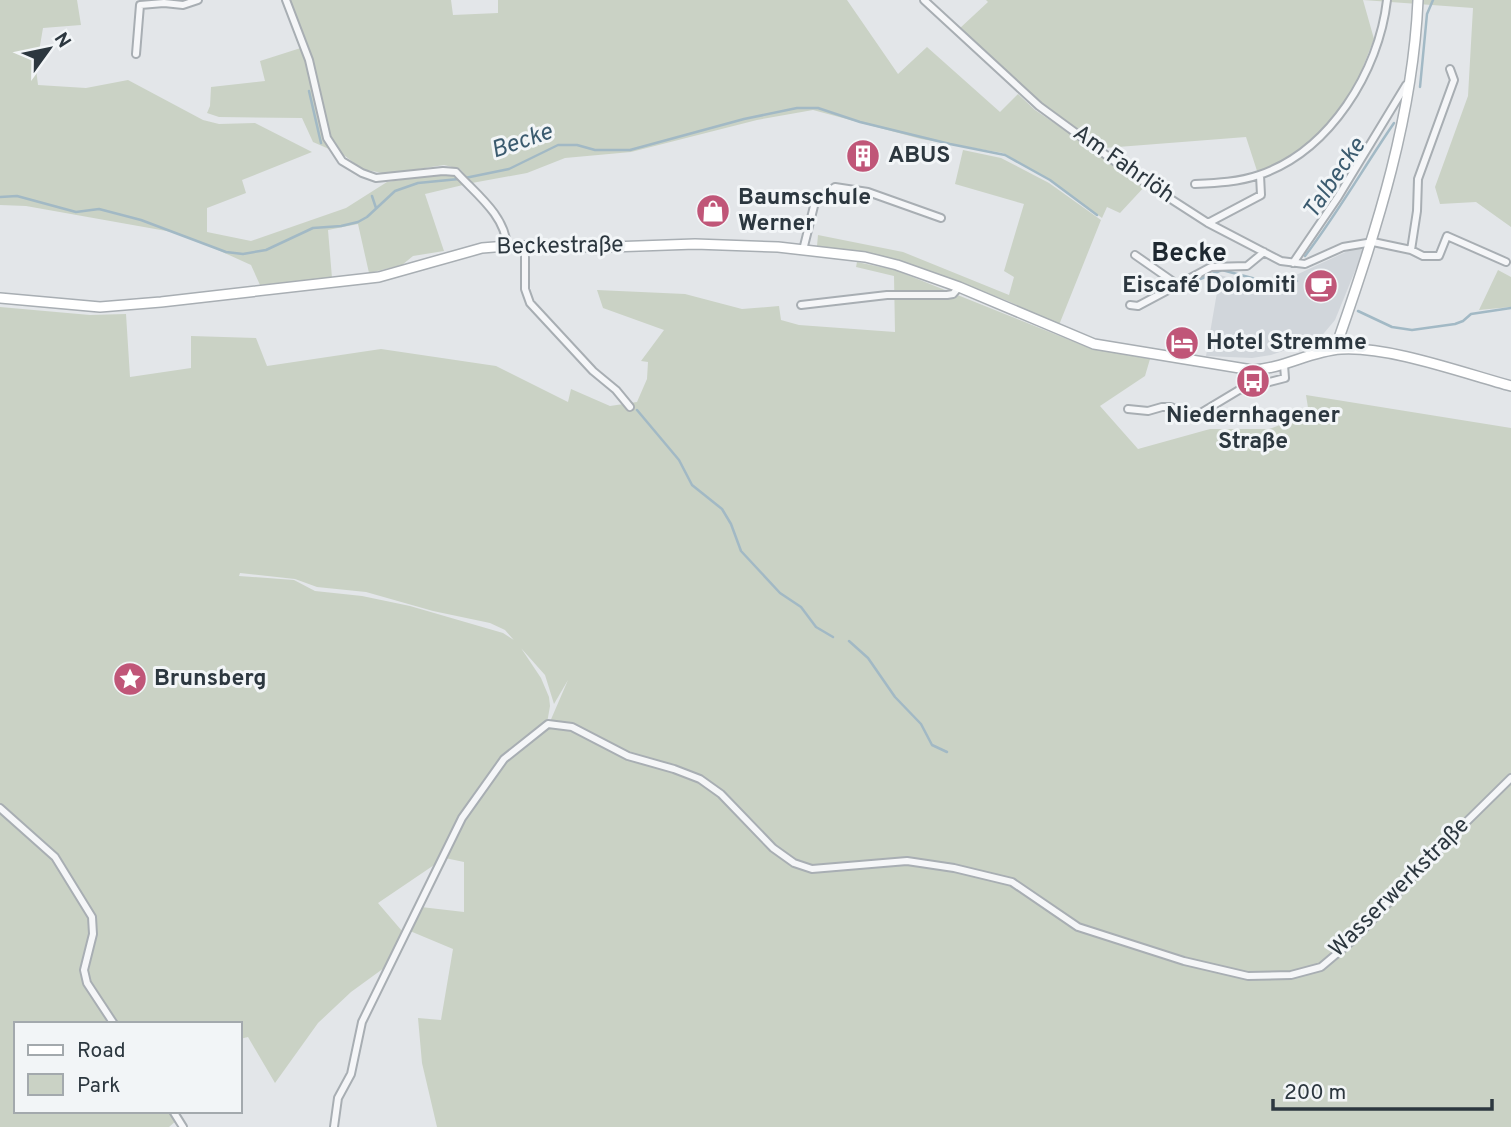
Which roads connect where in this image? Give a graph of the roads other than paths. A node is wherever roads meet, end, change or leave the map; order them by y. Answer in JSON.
{"nodes":[{"id":1,"x":198,"y":0,"type":"edge"},
{"id":2,"x":286,"y":0,"type":"edge"},
{"id":3,"x":924,"y":0,"type":"edge"},
{"id":4,"x":1387,"y":0,"type":"edge"},
{"id":5,"x":1418,"y":0,"type":"edge"},
{"id":6,"x":136,"y":54,"type":"dead end"},
{"id":7,"x":1450,"y":69,"type":"dead end"},
{"id":8,"x":1413,"y":72,"type":"junction"},
{"id":9,"x":1261,"y":175,"type":"junction"},
{"id":10,"x":1195,"y":184,"type":"dead end"},
{"id":11,"x":941,"y":218,"type":"dead end"},
{"id":12,"x":1208,"y":223,"type":"junction"},
{"id":13,"x":1373,"y":242,"type":"junction"},
{"id":14,"x":525,"y":245,"type":"junction"},
{"id":15,"x":507,"y":246,"type":"junction"},
{"id":16,"x":803,"y":250,"type":"junction"},
{"id":17,"x":1411,"y":250,"type":"junction"},
{"id":18,"x":1264,"y":253,"type":"junction"},
{"id":19,"x":1135,"y":255,"type":"dead end"},
{"id":20,"x":1506,"y":262,"type":"dead end"},
{"id":21,"x":1293,"y":263,"type":"junction"},
{"id":22,"x":1178,"y":285,"type":"junction"},
{"id":23,"x":959,"y":287,"type":"junction"},
{"id":24,"x":0,"y":298,"type":"edge"},
{"id":25,"x":801,"y":305,"type":"dead end"},
{"id":26,"x":1130,"y":305,"type":"dead end"},
{"id":27,"x":1340,"y":349,"type":"junction"},
{"id":28,"x":1284,"y":365,"type":"junction"},
{"id":29,"x":1511,"y":386,"type":"edge"},
{"id":30,"x":629,"y":407,"type":"dead end"},
{"id":31,"x":1128,"y":409,"type":"dead end"},
{"id":32,"x":1511,"y":778,"type":"edge"},
{"id":33,"x":0,"y":808,"type":"edge"},
{"id":34,"x":113,"y":1022,"type":"edge"},
{"id":35,"x":334,"y":1127,"type":"edge"}],
"edges":[{"from":1,"to":6,"type":"street"},
{"from":2,"to":15,"type":"street"},
{"from":3,"to":12,"type":"street","name":"Am Fahrlöh"},
{"from":4,"to":9,"type":"street","name":"Am Fahrlöh"},
{"from":5,"to":8,"type":"main road"},
{"from":7,"to":17,"type":"street"},
{"from":8,"to":13,"type":"main road"},
{"from":8,"to":21,"type":"street"},
{"from":9,"to":10,"type":"street","name":"Am Fahrlöh"},
{"from":9,"to":12,"type":"street"},
{"from":11,"to":16,"type":"street"},
{"from":12,"to":18,"type":"street","name":"Am Fahrlöh"},
{"from":13,"to":17,"type":"street"},
{"from":13,"to":21,"type":"street"},
{"from":13,"to":27,"type":"main road"},
{"from":14,"to":15,"type":"main road","name":"Beckestraße"},
{"from":14,"to":16,"type":"main road","name":"Beckestraße"},
{"from":14,"to":30,"type":"street"},
{"from":15,"to":24,"type":"main road","name":"Beckestraße"},
{"from":16,"to":23,"type":"main road","name":"Beckestraße"},
{"from":17,"to":20,"type":"street"},
{"from":18,"to":21,"type":"street","name":"Am Fahrlöh"},
{"from":18,"to":22,"type":"street"},
{"from":19,"to":22,"type":"street"},
{"from":22,"to":26,"type":"street"},
{"from":23,"to":25,"type":"street"},
{"from":23,"to":28,"type":"main road","name":"Beckestraße"},
{"from":27,"to":28,"type":"main road","name":"Beckestraße"},
{"from":27,"to":29,"type":"main road"},
{"from":28,"to":31,"type":"street"},
{"from":32,"to":35,"type":"street","name":"Wasserwerkstraße"},
{"from":33,"to":34,"type":"street"}]}
